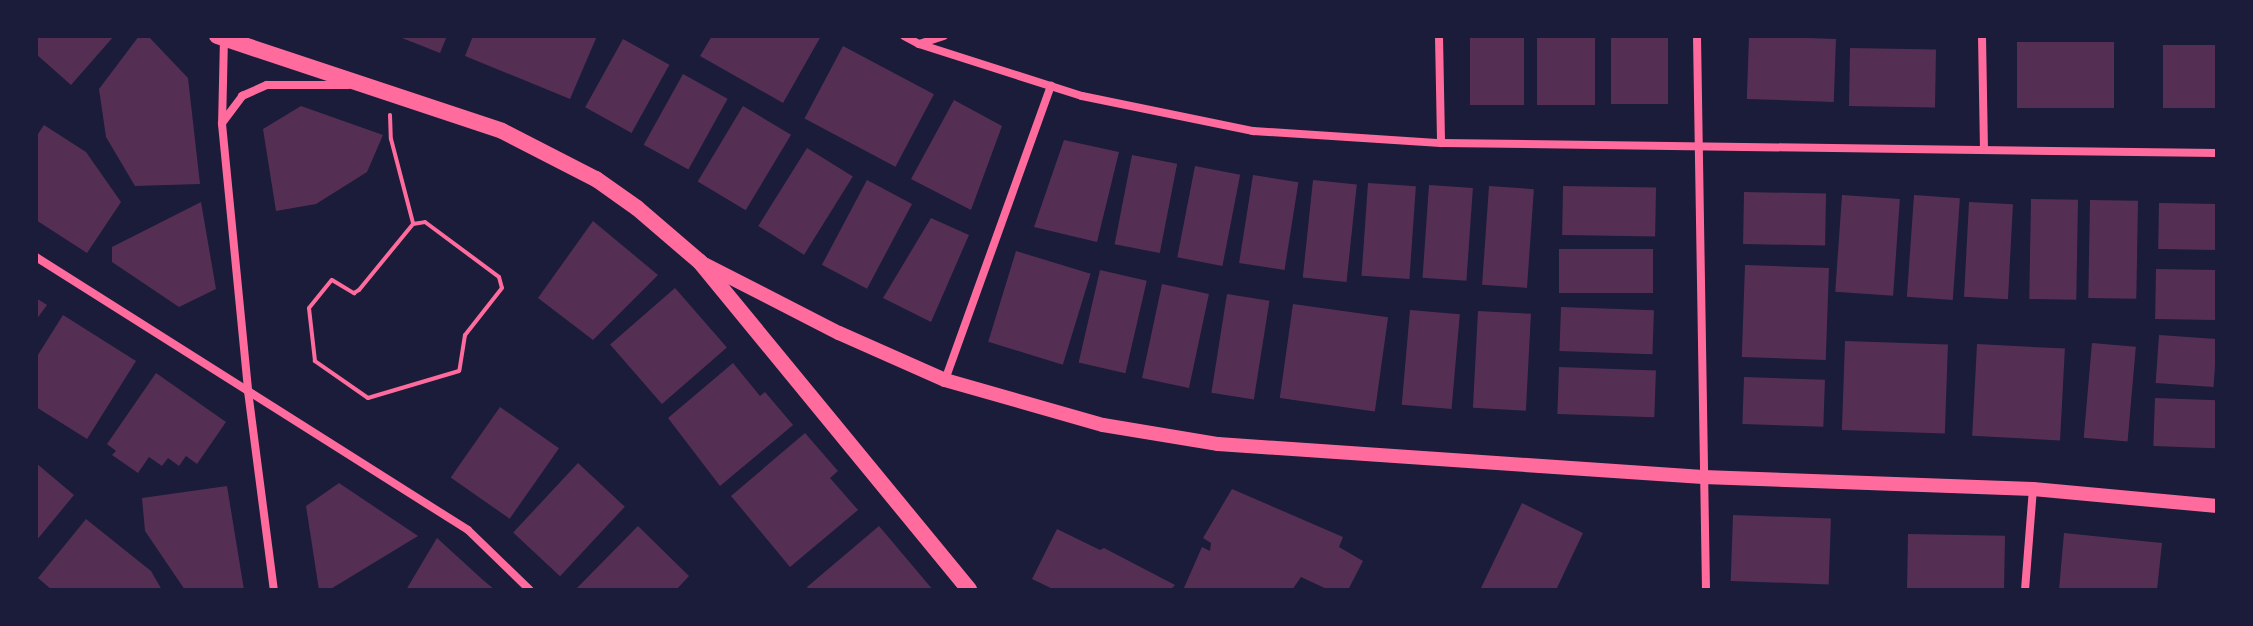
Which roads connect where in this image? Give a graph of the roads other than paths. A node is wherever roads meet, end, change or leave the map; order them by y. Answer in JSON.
{"nodes":[{"id":1,"x":904,"y":36,"type":"edge"},
{"id":2,"x":944,"y":36,"type":"edge"},
{"id":3,"x":1439,"y":36,"type":"edge"},
{"id":4,"x":1697,"y":36,"type":"edge"},
{"id":5,"x":1982,"y":36,"type":"edge"},
{"id":6,"x":221,"y":37,"type":"edge"},
{"id":7,"x":919,"y":44,"type":"junction"},
{"id":8,"x":365,"y":85,"type":"junction"},
{"id":9,"x":1051,"y":86,"type":"junction"},
{"id":10,"x":222,"y":124,"type":"junction"},
{"id":11,"x":1441,"y":143,"type":"junction"},
{"id":12,"x":1697,"y":147,"type":"junction"},
{"id":13,"x":1984,"y":150,"type":"junction"},
{"id":14,"x":2217,"y":153,"type":"edge"},
{"id":15,"x":36,"y":257,"type":"edge"},
{"id":16,"x":700,"y":262,"type":"junction"},
{"id":17,"x":945,"y":380,"type":"junction"},
{"id":18,"x":248,"y":391,"type":"junction"},
{"id":19,"x":1703,"y":477,"type":"junction"},
{"id":20,"x":2033,"y":489,"type":"junction"},
{"id":21,"x":2217,"y":506,"type":"edge"},
{"id":22,"x":274,"y":590,"type":"edge"},
{"id":23,"x":530,"y":590,"type":"edge"},
{"id":24,"x":969,"y":590,"type":"edge"},
{"id":25,"x":1706,"y":590,"type":"edge"},
{"id":26,"x":2025,"y":590,"type":"edge"}],
"edges":[{"from":1,"to":7,"type":"street"},
{"from":2,"to":7,"type":"street"},
{"from":3,"to":11,"type":"street"},
{"from":4,"to":12,"type":"street"},
{"from":5,"to":13,"type":"street"},
{"from":6,"to":8,"type":"main road"},
{"from":6,"to":10,"type":"street"},
{"from":7,"to":9,"type":"street"},
{"from":8,"to":10,"type":"street"},
{"from":8,"to":16,"type":"main road"},
{"from":9,"to":11,"type":"street"},
{"from":9,"to":17,"type":"street"},
{"from":10,"to":18,"type":"street"},
{"from":11,"to":12,"type":"street"},
{"from":12,"to":13,"type":"street"},
{"from":12,"to":19,"type":"street"},
{"from":13,"to":14,"type":"street"},
{"from":15,"to":18,"type":"street"},
{"from":16,"to":17,"type":"street"},
{"from":16,"to":24,"type":"main road"},
{"from":17,"to":19,"type":"street"},
{"from":18,"to":22,"type":"street"},
{"from":18,"to":23,"type":"street"},
{"from":19,"to":20,"type":"street"},
{"from":19,"to":25,"type":"street"},
{"from":20,"to":21,"type":"street"},
{"from":20,"to":26,"type":"street"}]}
